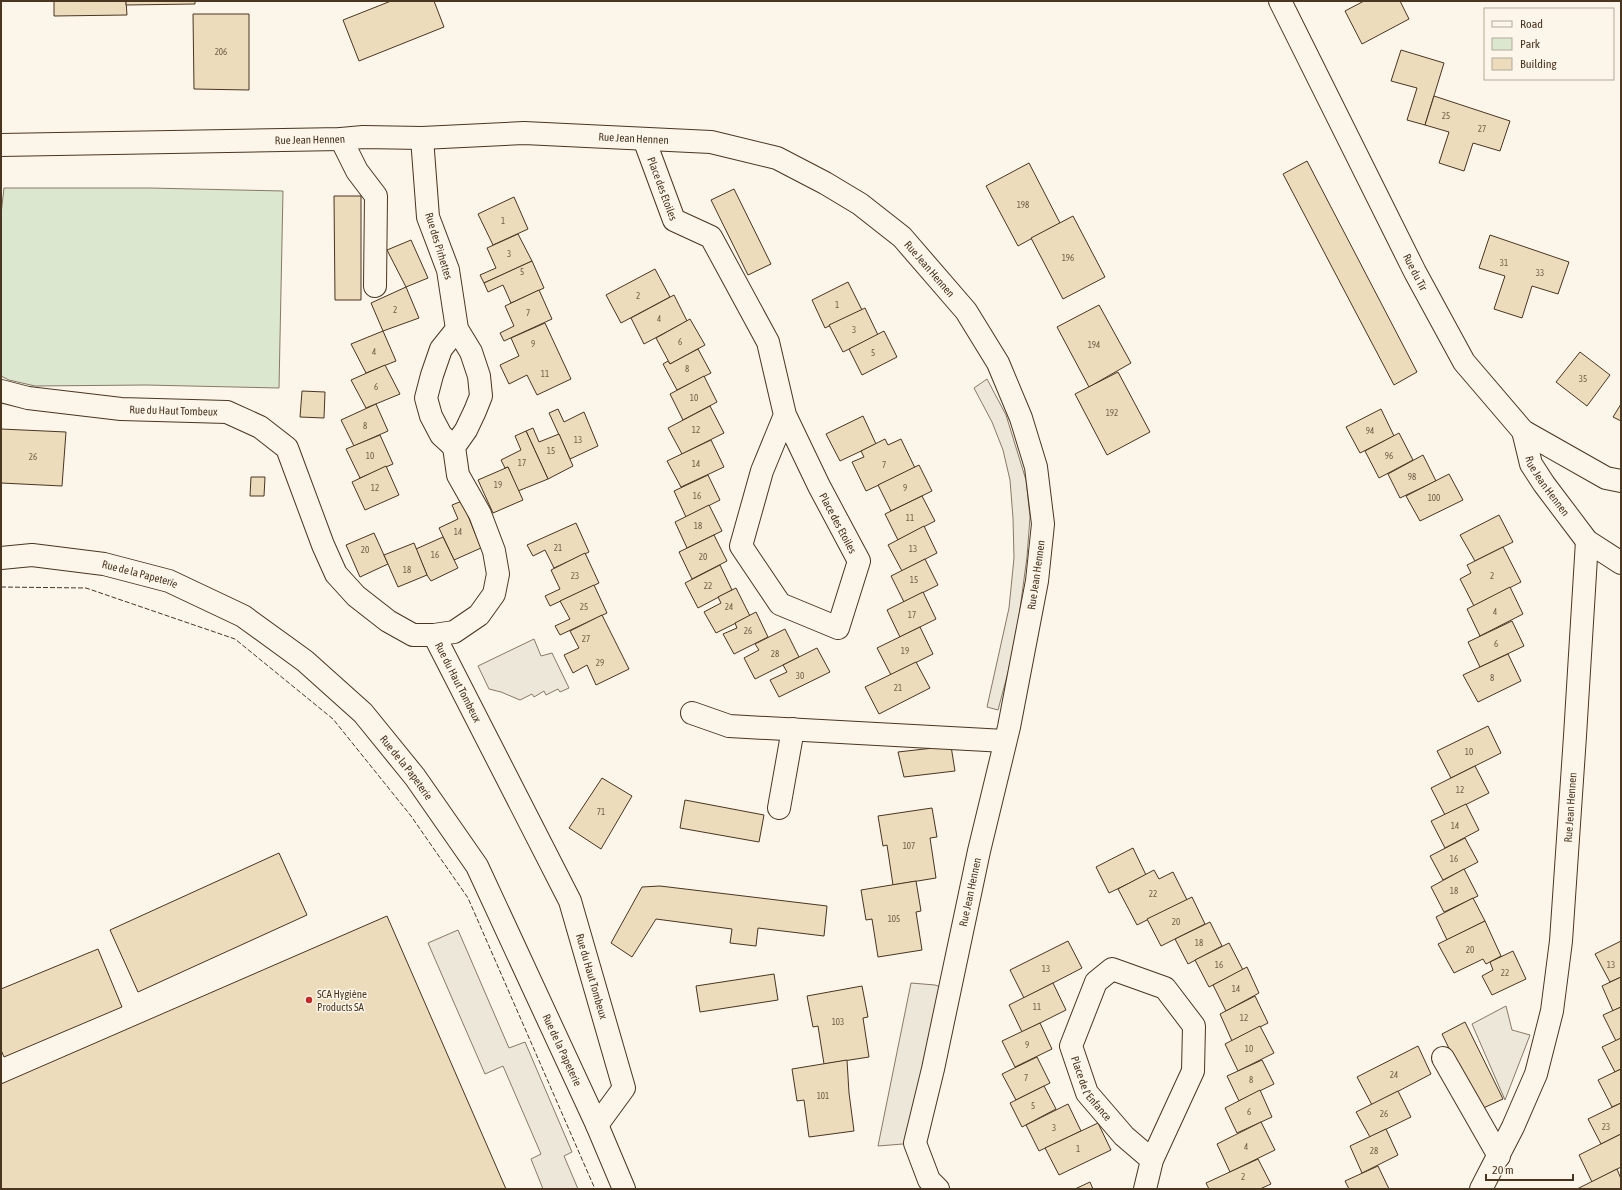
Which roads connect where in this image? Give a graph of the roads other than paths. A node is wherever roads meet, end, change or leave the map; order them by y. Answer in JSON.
{"nodes":[{"id":1,"x":1280,"y":1,"type":"edge"},
{"id":2,"x":422,"y":138,"type":"junction"},
{"id":3,"x":341,"y":139,"type":"junction"},
{"id":4,"x":644,"y":139,"type":"junction"},
{"id":5,"x":1,"y":145,"type":"edge"},
{"id":6,"x":375,"y":286,"type":"dead end"},
{"id":7,"x":457,"y":329,"type":"junction"},
{"id":8,"x":1,"y":391,"type":"edge"},
{"id":9,"x":785,"y":415,"type":"junction"},
{"id":10,"x":1523,"y":431,"type":"junction"},
{"id":11,"x":454,"y":447,"type":"junction"},
{"id":12,"x":1621,"y":481,"type":"edge"},
{"id":13,"x":1587,"y":541,"type":"junction"},
{"id":14,"x":1,"y":558,"type":"edge"},
{"id":15,"x":1621,"y":563,"type":"edge"},
{"id":16,"x":434,"y":636,"type":"junction"},
{"id":17,"x":692,"y":713,"type":"dead end"},
{"id":18,"x":793,"y":729,"type":"junction"},
{"id":19,"x":1005,"y":741,"type":"junction"},
{"id":20,"x":779,"y":808,"type":"dead end"},
{"id":21,"x":1443,"y":1058,"type":"dead end"},
{"id":22,"x":597,"y":1125,"type":"junction"},
{"id":23,"x":1499,"y":1156,"type":"junction"},
{"id":24,"x":1152,"y":1160,"type":"junction"},
{"id":25,"x":624,"y":1189,"type":"edge"},
{"id":26,"x":938,"y":1189,"type":"edge"},
{"id":27,"x":1145,"y":1189,"type":"edge"},
{"id":28,"x":1480,"y":1189,"type":"edge"}],
"edges":[{"from":1,"to":10,"type":"street","name":"Rue du Tir"},
{"from":2,"to":3,"type":"street","name":"Rue Jean Hennen"},
{"from":2,"to":4,"type":"street","name":"Rue Jean Hennen"},
{"from":2,"to":7,"type":"street","name":"Rue des Pirhettes"},
{"from":3,"to":5,"type":"street","name":"Rue Jean Hennen"},
{"from":3,"to":6,"type":"street"},
{"from":4,"to":9,"type":"street","name":"Place des Etoiles"},
{"from":4,"to":19,"type":"street","name":"Rue Jean Hennen"},
{"from":7,"to":11,"type":"street","name":"Rue des Pirhettes"},
{"from":7,"to":11,"type":"street"},
{"from":8,"to":16,"type":"street","name":"Rue du Haut Tombeux"},
{"from":9,"to":9,"type":"street","name":"Place des Etoiles"},
{"from":10,"to":12,"type":"street","name":"Rue du Tir"},
{"from":10,"to":13,"type":"street","name":"Rue Jean Hennen"},
{"from":11,"to":16,"type":"street"},
{"from":13,"to":15,"type":"street"},
{"from":13,"to":23,"type":"street","name":"Rue Jean Hennen"},
{"from":14,"to":22,"type":"street","name":"Rue de la Papeterie"},
{"from":16,"to":22,"type":"street","name":"Rue du Haut Tombeux"},
{"from":17,"to":18,"type":"street"},
{"from":18,"to":19,"type":"street"},
{"from":18,"to":20,"type":"street"},
{"from":19,"to":26,"type":"street","name":"Rue Jean Hennen"},
{"from":21,"to":23,"type":"street"},
{"from":22,"to":25,"type":"street","name":"Rue de la Papeterie"},
{"from":23,"to":28,"type":"street","name":"Rue Jean Hennen"},
{"from":24,"to":24,"type":"street","name":"Place de l'Enfance"},
{"from":24,"to":27,"type":"street","name":"Place de l'Enfance"}]}
